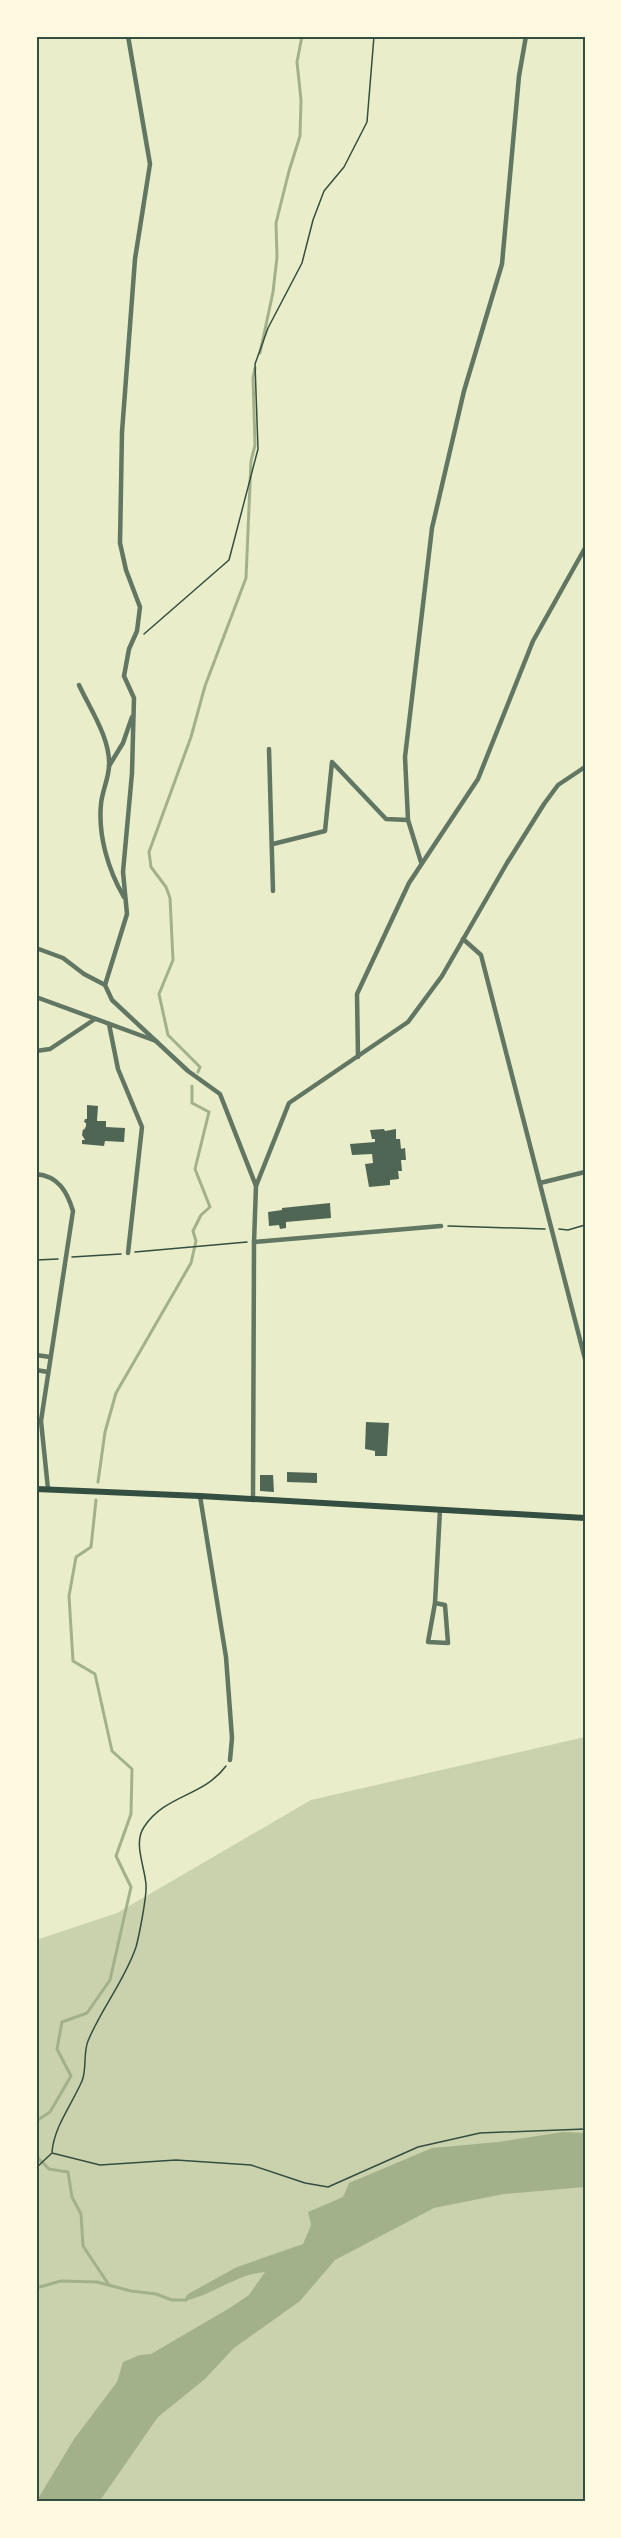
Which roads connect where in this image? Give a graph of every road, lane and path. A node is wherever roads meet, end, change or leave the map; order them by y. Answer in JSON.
{"nodes":[{"id":1,"x":128,"y":36,"type":"edge"},
{"id":2,"x":374,"y":36,"type":"edge"},
{"id":3,"x":526,"y":36,"type":"edge"},
{"id":4,"x":585,"y":548,"type":"edge"},
{"id":5,"x":129,"y":649,"type":"junction"},
{"id":6,"x":79,"y":685,"type":"dead end"},
{"id":7,"x":134,"y":711,"type":"junction"},
{"id":8,"x":269,"y":749,"type":"dead end"},
{"id":9,"x":109,"y":766,"type":"junction"},
{"id":10,"x":585,"y":767,"type":"edge"},
{"id":11,"x":408,"y":820,"type":"junction"},
{"id":12,"x":273,"y":844,"type":"junction"},
{"id":13,"x":422,"y":862,"type":"junction"},
{"id":14,"x":273,"y":891,"type":"dead end"},
{"id":15,"x":125,"y":899,"type":"junction"},
{"id":16,"x":463,"y":939,"type":"junction"},
{"id":17,"x":36,"y":948,"type":"edge"},
{"id":18,"x":105,"y":985,"type":"junction"},
{"id":19,"x":36,"y":997,"type":"edge"},
{"id":20,"x":95,"y":1019,"type":"junction"},
{"id":21,"x":109,"y":1024,"type":"junction"},
{"id":22,"x":159,"y":1042,"type":"junction"},
{"id":23,"x":36,"y":1051,"type":"edge"},
{"id":24,"x":358,"y":1058,"type":"junction"},
{"id":25,"x":585,"y":1172,"type":"edge"},
{"id":26,"x":36,"y":1174,"type":"edge"},
{"id":27,"x":540,"y":1183,"type":"junction"},
{"id":28,"x":256,"y":1186,"type":"junction"},
{"id":29,"x":585,"y":1225,"type":"edge"},
{"id":30,"x":441,"y":1226,"type":"joint"},
{"id":31,"x":552,"y":1229,"type":"junction"},
{"id":32,"x":254,"y":1242,"type":"junction"},
{"id":33,"x":128,"y":1253,"type":"junction"},
{"id":34,"x":64,"y":1258,"type":"junction"},
{"id":35,"x":36,"y":1260,"type":"edge"},
{"id":36,"x":36,"y":1355,"type":"edge"},
{"id":37,"x":50,"y":1358,"type":"junction"},
{"id":38,"x":585,"y":1359,"type":"edge"},
{"id":39,"x":36,"y":1370,"type":"edge"},
{"id":40,"x":48,"y":1372,"type":"junction"},
{"id":41,"x":48,"y":1489,"type":"junction"},
{"id":42,"x":36,"y":1490,"type":"edge"},
{"id":43,"x":200,"y":1496,"type":"junction"},
{"id":44,"x":253,"y":1500,"type":"junction"},
{"id":45,"x":440,"y":1510,"type":"junction"},
{"id":46,"x":585,"y":1518,"type":"edge"},
{"id":47,"x":435,"y":1603,"type":"junction"},
{"id":48,"x":230,"y":1760,"type":"joint"},
{"id":49,"x":585,"y":2129,"type":"edge"},
{"id":50,"x":52,"y":2153,"type":"junction"},
{"id":51,"x":36,"y":2169,"type":"edge"}],
"edges":[{"from":1,"to":5,"type":"street"},
{"from":2,"to":5,"type":"path"},
{"from":3,"to":11,"type":"street"},
{"from":4,"to":13,"type":"street"},
{"from":5,"to":7,"type":"street"},
{"from":6,"to":9,"type":"street"},
{"from":7,"to":9,"type":"street"},
{"from":7,"to":15,"type":"street"},
{"from":8,"to":12,"type":"street"},
{"from":9,"to":15,"type":"street"},
{"from":10,"to":16,"type":"street"},
{"from":11,"to":12,"type":"street"},
{"from":11,"to":13,"type":"street"},
{"from":12,"to":14,"type":"street"},
{"from":13,"to":24,"type":"street"},
{"from":15,"to":18,"type":"street"},
{"from":16,"to":24,"type":"street"},
{"from":16,"to":27,"type":"street"},
{"from":17,"to":18,"type":"street"},
{"from":18,"to":22,"type":"street"},
{"from":19,"to":20,"type":"street"},
{"from":20,"to":21,"type":"street"},
{"from":20,"to":23,"type":"street"},
{"from":21,"to":22,"type":"street"},
{"from":21,"to":33,"type":"street"},
{"from":22,"to":28,"type":"street"},
{"from":24,"to":28,"type":"street"},
{"from":25,"to":27,"type":"street"},
{"from":26,"to":34,"type":"street"},
{"from":27,"to":31,"type":"street"},
{"from":28,"to":32,"type":"street"},
{"from":29,"to":31,"type":"path"},
{"from":30,"to":31,"type":"path"},
{"from":30,"to":32,"type":"street"},
{"from":31,"to":38,"type":"street"},
{"from":32,"to":33,"type":"path"},
{"from":32,"to":44,"type":"street"},
{"from":33,"to":34,"type":"path"},
{"from":34,"to":35,"type":"path"},
{"from":34,"to":37,"type":"street"},
{"from":36,"to":37,"type":"street"},
{"from":37,"to":40,"type":"street"},
{"from":39,"to":40,"type":"street"},
{"from":40,"to":41,"type":"street"},
{"from":41,"to":42,"type":"main road"},
{"from":41,"to":43,"type":"main road"},
{"from":43,"to":44,"type":"main road"},
{"from":43,"to":48,"type":"street"},
{"from":44,"to":45,"type":"main road"},
{"from":45,"to":46,"type":"main road"},
{"from":45,"to":47,"type":"street"},
{"from":47,"to":47,"type":"street"},
{"from":48,"to":50,"type":"path"},
{"from":49,"to":50,"type":"path"},
{"from":50,"to":51,"type":"path"}]}
